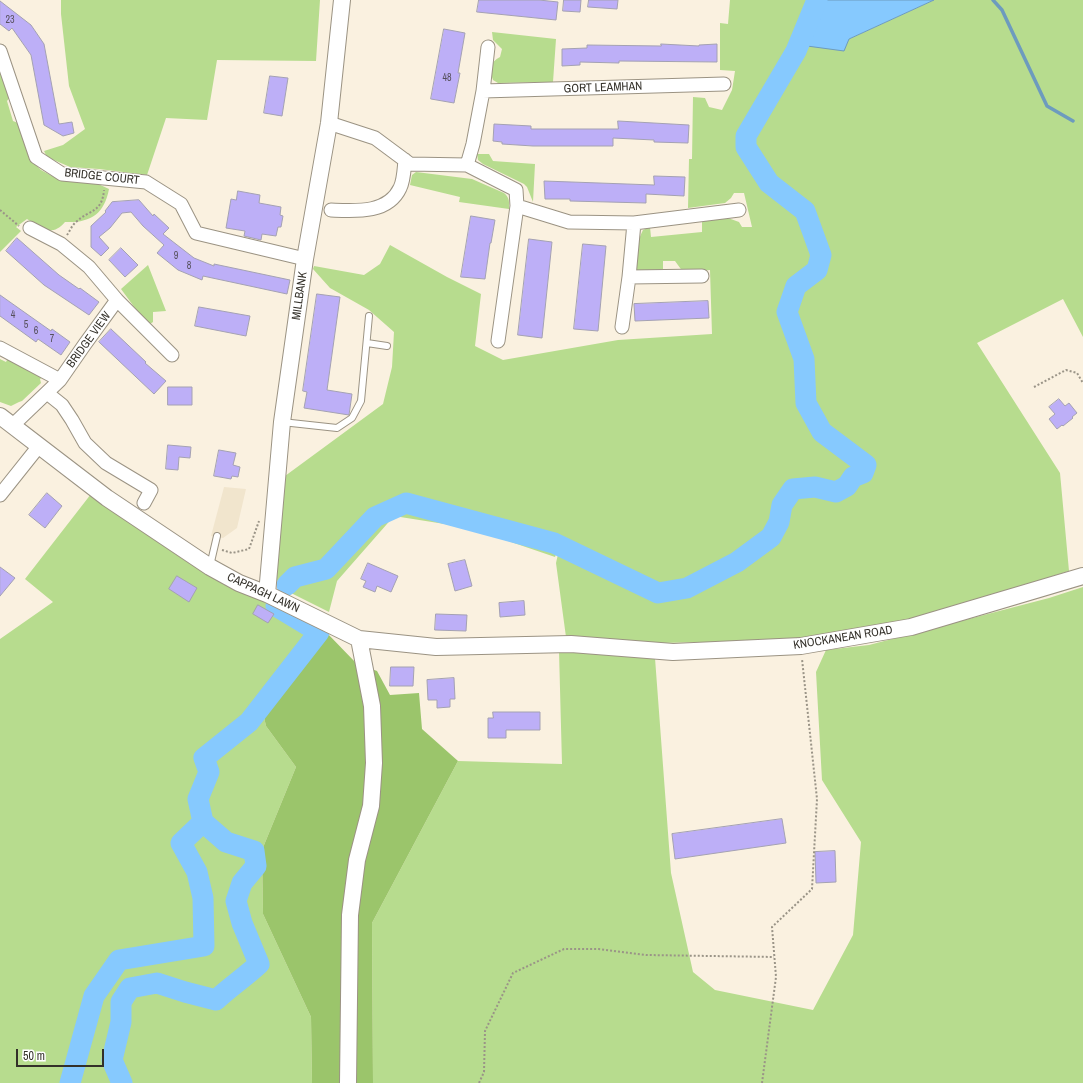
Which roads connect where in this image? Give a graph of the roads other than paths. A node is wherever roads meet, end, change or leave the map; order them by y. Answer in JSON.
{"nodes":[{"id":1,"x":342,"y":0,"type":"edge"},
{"id":2,"x":488,"y":47,"type":"dead end"},
{"id":3,"x":0,"y":51,"type":"edge"},
{"id":4,"x":724,"y":84,"type":"dead end"},
{"id":5,"x":483,"y":91,"type":"junction"},
{"id":6,"x":329,"y":123,"type":"junction"},
{"id":7,"x":405,"y":160,"type":"junction"},
{"id":8,"x":467,"y":166,"type":"junction"},
{"id":9,"x":517,"y":206,"type":"junction"},
{"id":10,"x":331,"y":210,"type":"dead end"},
{"id":11,"x":739,"y":210,"type":"dead end"},
{"id":12,"x":634,"y":223,"type":"junction"},
{"id":13,"x":30,"y":228,"type":"road end"},
{"id":14,"x":305,"y":259,"type":"junction"},
{"id":15,"x":629,"y":276,"type":"junction"},
{"id":16,"x":702,"y":276,"type":"dead end"},
{"id":17,"x":117,"y":300,"type":"junction"},
{"id":18,"x":369,"y":316,"type":"dead end"},
{"id":19,"x":622,"y":327,"type":"dead end"},
{"id":20,"x":498,"y":341,"type":"dead end"},
{"id":21,"x":366,"y":342,"type":"junction"},
{"id":22,"x":387,"y":346,"type":"dead end"},
{"id":23,"x":0,"y":348,"type":"edge"},
{"id":24,"x":172,"y":355,"type":"dead end"},
{"id":25,"x":60,"y":380,"type":"junction"},
{"id":26,"x":46,"y":393,"type":"junction"},
{"id":27,"x":6,"y":420,"type":"edge"},
{"id":28,"x":282,"y":422,"type":"junction"},
{"id":29,"x":39,"y":446,"type":"junction"},
{"id":30,"x":0,"y":495,"type":"edge"},
{"id":31,"x":144,"y":502,"type":"dead end"},
{"id":32,"x":217,"y":536,"type":"dead end"},
{"id":33,"x":210,"y":567,"type":"junction"},
{"id":34,"x":1083,"y":576,"type":"edge"},
{"id":35,"x":267,"y":594,"type":"junction"},
{"id":36,"x":359,"y":639,"type":"junction"},
{"id":37,"x":571,"y":644,"type":"joint"},
{"id":38,"x":348,"y":1083,"type":"edge"}],
"edges":[{"from":1,"to":6,"type":"street","name":"MILLBANK"},
{"from":2,"to":5,"type":"street"},
{"from":3,"to":14,"type":"street","name":"BRIDGE COURT"},
{"from":4,"to":5,"type":"street","name":"GORT LEAMHAN"},
{"from":5,"to":8,"type":"street"},
{"from":6,"to":7,"type":"street"},
{"from":6,"to":14,"type":"street","name":"MILLBANK"},
{"from":7,"to":8,"type":"street"},
{"from":7,"to":10,"type":"street"},
{"from":8,"to":9,"type":"street"},
{"from":9,"to":12,"type":"street"},
{"from":9,"to":20,"type":"street"},
{"from":11,"to":12,"type":"street"},
{"from":12,"to":15,"type":"street"},
{"from":13,"to":17,"type":"street","name":"BRIDGE VIEW"},
{"from":14,"to":28,"type":"street","name":"MILLBANK"},
{"from":15,"to":16,"type":"street"},
{"from":15,"to":19,"type":"street"},
{"from":17,"to":24,"type":"street","name":"BRIDGE VIEW"},
{"from":17,"to":25,"type":"street","name":"BRIDGE VIEW"},
{"from":18,"to":21,"type":"lane"},
{"from":21,"to":22,"type":"lane"},
{"from":21,"to":28,"type":"lane"},
{"from":23,"to":25,"type":"street","name":"BRIDGE VIEW"},
{"from":25,"to":26,"type":"street","name":"BRIDGE VIEW"},
{"from":26,"to":27,"type":"street","name":"BRIDGE VIEW"},
{"from":26,"to":31,"type":"street"},
{"from":27,"to":29,"type":"street","name":"CAPPAGH LAWN"},
{"from":28,"to":35,"type":"street","name":"MILLBANK"},
{"from":29,"to":30,"type":"street"},
{"from":29,"to":33,"type":"street","name":"CAPPAGH LAWN"},
{"from":32,"to":33,"type":"lane"},
{"from":33,"to":35,"type":"street","name":"CAPPAGH LAWN"},
{"from":34,"to":37,"type":"street","name":"KNOCKANEAN ROAD"},
{"from":35,"to":36,"type":"street","name":"CAPPAGH LAWN"},
{"from":36,"to":37,"type":"street","name":"CAPPAGH LAWN"},
{"from":36,"to":38,"type":"street"}]}
